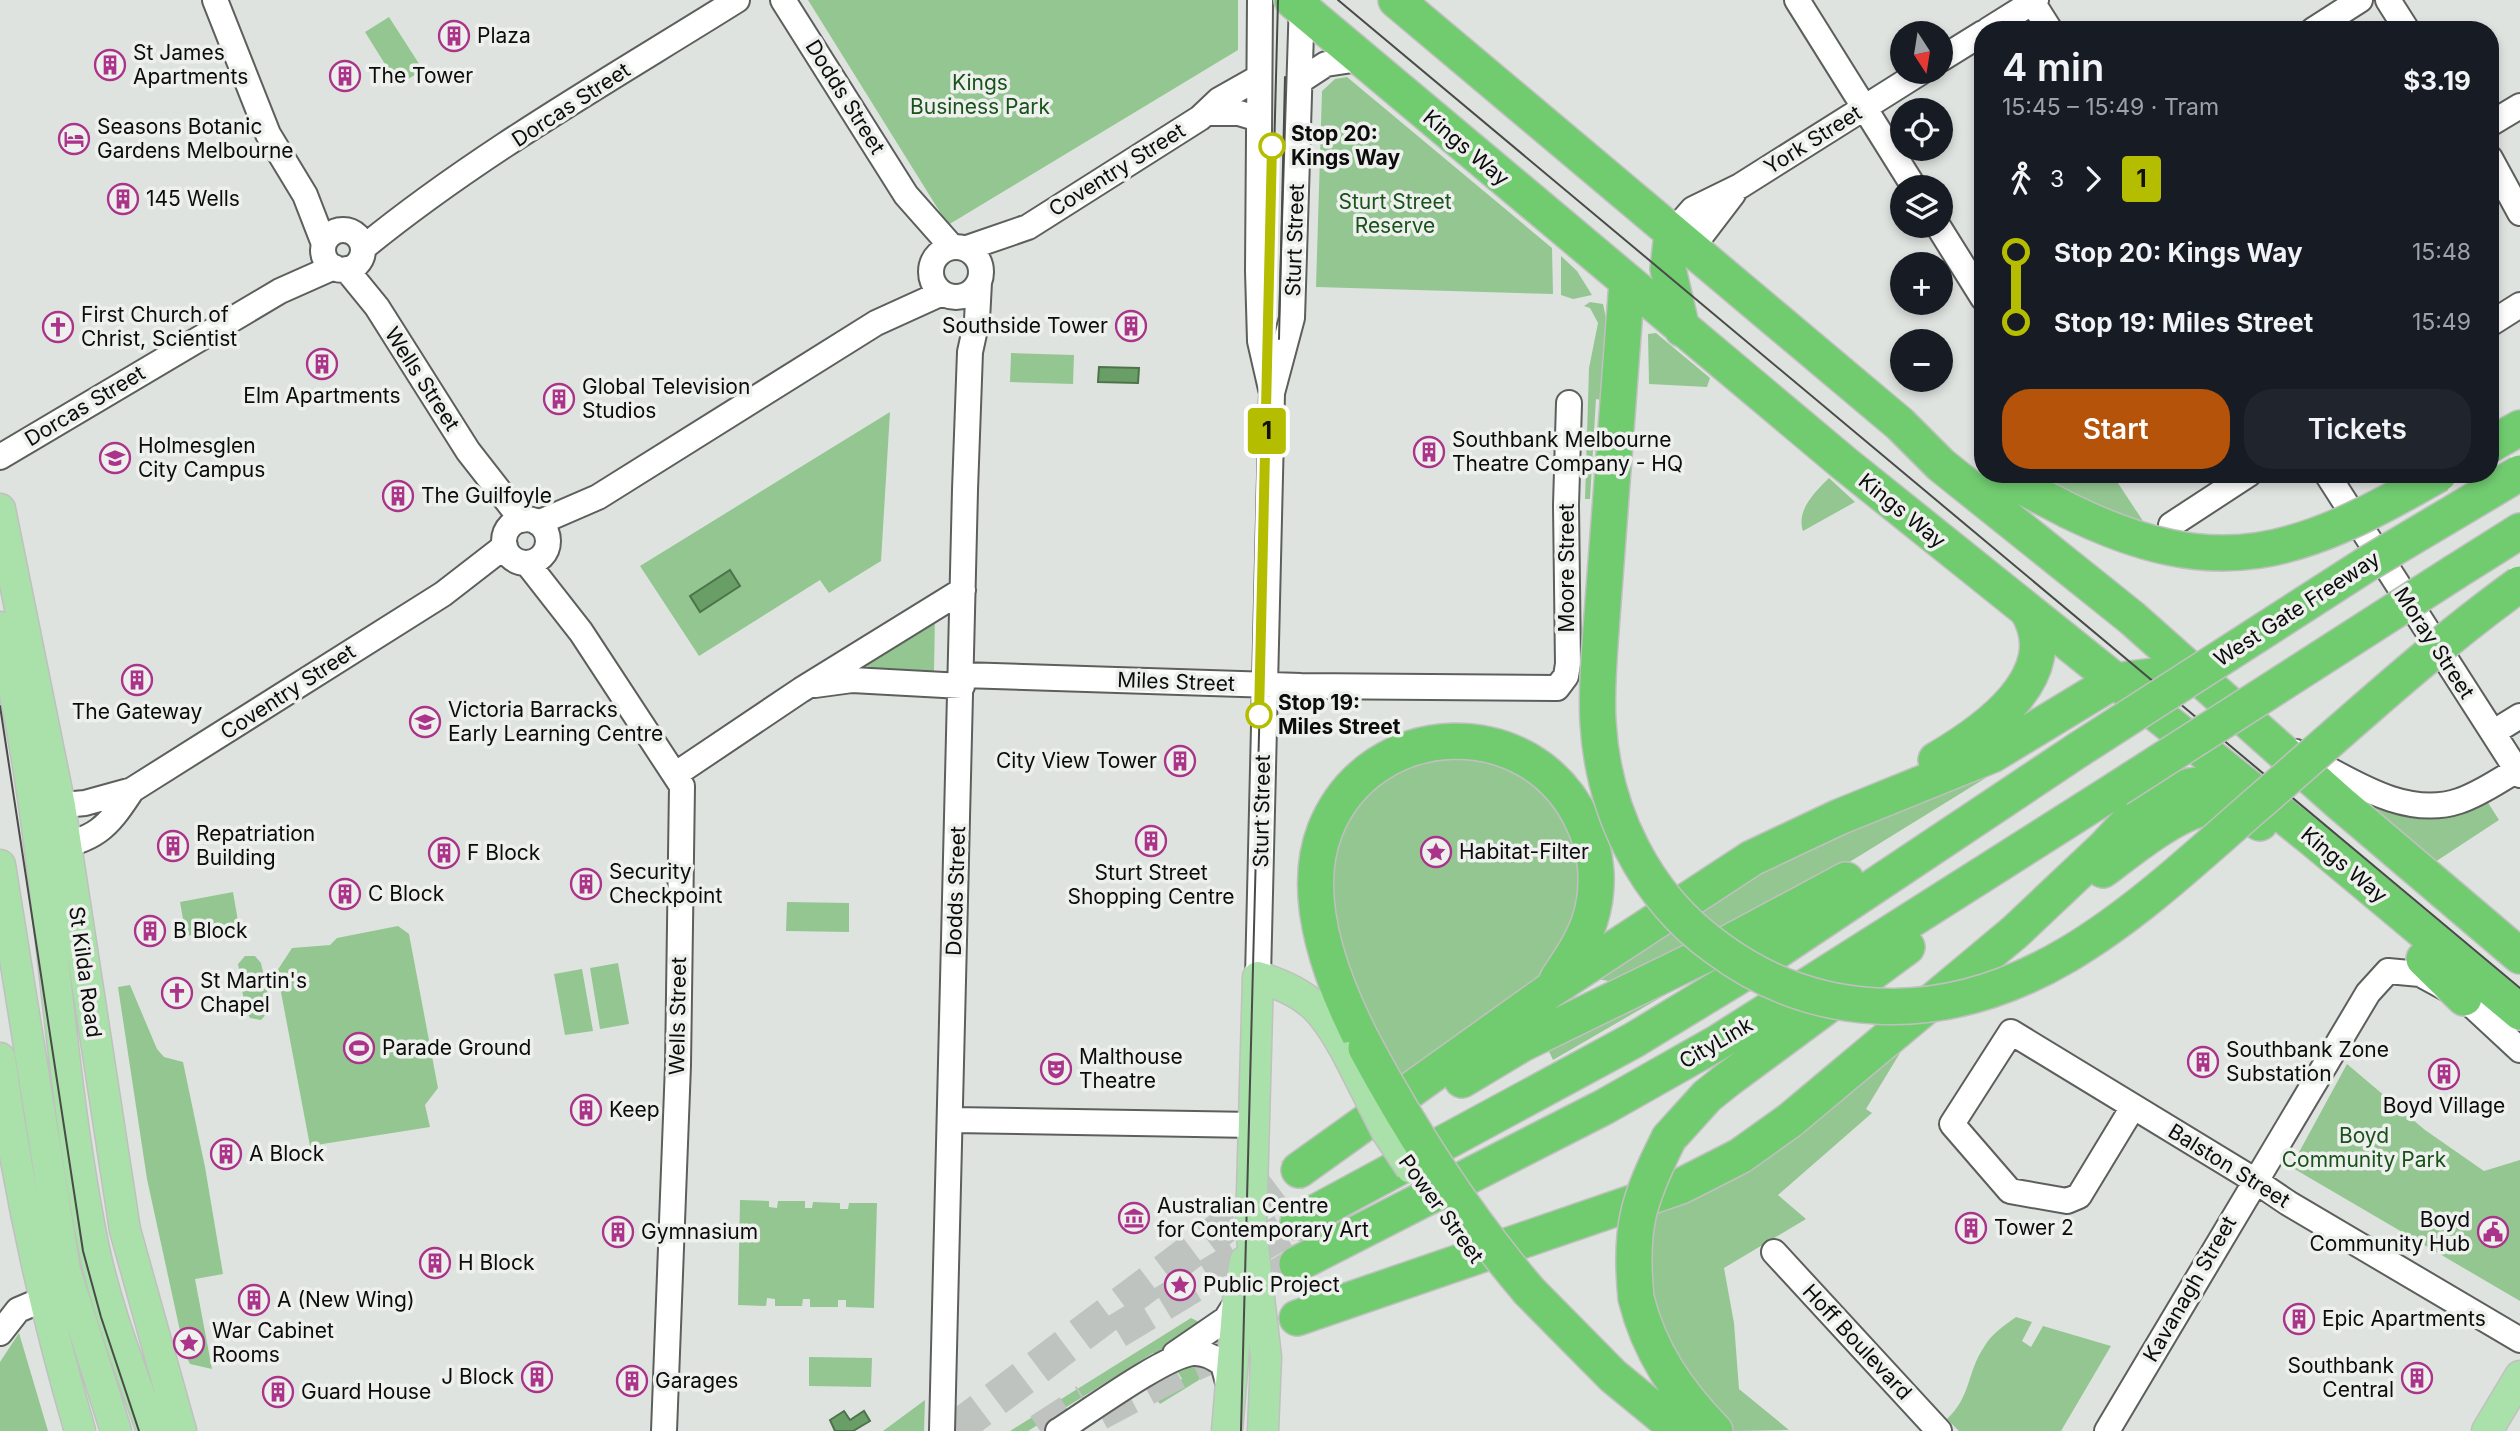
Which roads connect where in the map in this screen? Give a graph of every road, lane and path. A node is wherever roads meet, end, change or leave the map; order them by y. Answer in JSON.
{"nodes":[{"id":1,"x":215,"y":0,"type":"edge"},
{"id":2,"x":737,"y":0,"type":"edge"},
{"id":3,"x":783,"y":0,"type":"edge"},
{"id":4,"x":1260,"y":0,"type":"edge"},
{"id":5,"x":1797,"y":0,"type":"edge"},
{"id":6,"x":2360,"y":0,"type":"edge"},
{"id":7,"x":2388,"y":0,"type":"edge"},
{"id":8,"x":2033,"y":1,"type":"edge"},
{"id":9,"x":1298,"y":3,"type":"edge"},
{"id":10,"x":1415,"y":7,"type":"edge"},
{"id":11,"x":2002,"y":21,"type":"edge"},
{"id":12,"x":2045,"y":21,"type":"edge"},
{"id":13,"x":2327,"y":21,"type":"edge"},
{"id":14,"x":2401,"y":21,"type":"edge"},
{"id":15,"x":1974,"y":39,"type":"edge"},
{"id":16,"x":1953,"y":52,"type":"edge"},
{"id":17,"x":1359,"y":59,"type":"junction"},
{"id":18,"x":1258,"y":78,"type":"junction"},
{"id":19,"x":1300,"y":81,"type":"junction"},
{"id":20,"x":1901,"y":84,"type":"edge"},
{"id":21,"x":2520,"y":106,"type":"edge"},
{"id":22,"x":1864,"y":107,"type":"junction"},
{"id":23,"x":1206,"y":113,"type":"junction"},
{"id":24,"x":1259,"y":119,"type":"junction"},
{"id":25,"x":2499,"y":119,"type":"edge"},
{"id":26,"x":2499,"y":174,"type":"edge"},
{"id":27,"x":1906,"y":175,"type":"edge"},
{"id":28,"x":2520,"y":213,"type":"edge"},
{"id":29,"x":1028,"y":227,"type":"junction"},
{"id":30,"x":1946,"y":238,"type":"edge"},
{"id":31,"x":1681,"y":241,"type":"junction"},
{"id":32,"x":344,"y":250,"type":"junction"},
{"id":33,"x":947,"y":270,"type":"junction"},
{"id":34,"x":980,"y":276,"type":"junction"},
{"id":35,"x":1627,"y":282,"type":"junction"},
{"id":36,"x":1974,"y":284,"type":"edge"},
{"id":37,"x":2520,"y":305,"type":"edge"},
{"id":38,"x":2499,"y":318,"type":"edge"},
{"id":39,"x":1682,"y":329,"type":"junction"},
{"id":40,"x":970,"y":352,"type":"junction"},
{"id":41,"x":1272,"y":393,"type":"junction"},
{"id":42,"x":1569,"y":403,"type":"dead end"},
{"id":43,"x":1900,"y":424,"type":"junction"},
{"id":44,"x":2520,"y":428,"type":"edge"},
{"id":45,"x":2499,"y":440,"type":"edge"},
{"id":46,"x":0,"y":457,"type":"edge"},
{"id":47,"x":1974,"y":462,"type":"edge"},
{"id":48,"x":2520,"y":473,"type":"edge"},
{"id":49,"x":2015,"y":483,"type":"edge"},
{"id":50,"x":2235,"y":483,"type":"edge"},
{"id":51,"x":2333,"y":483,"type":"edge"},
{"id":52,"x":2423,"y":483,"type":"edge"},
{"id":53,"x":0,"y":509,"type":"edge"},
{"id":54,"x":2171,"y":524,"type":"dead end"},
{"id":55,"x":2520,"y":531,"type":"edge"},
{"id":56,"x":526,"y":543,"type":"junction"},
{"id":57,"x":2520,"y":584,"type":"edge"},
{"id":58,"x":963,"y":590,"type":"junction"},
{"id":59,"x":2026,"y":610,"type":"junction"},
{"id":60,"x":0,"y":627,"type":"edge"},
{"id":61,"x":2193,"y":671,"type":"junction"},
{"id":62,"x":962,"y":681,"type":"junction"},
{"id":63,"x":2114,"y":681,"type":"junction"},
{"id":64,"x":1265,"y":684,"type":"junction"},
{"id":65,"x":1557,"y":688,"type":"joint"},
{"id":66,"x":801,"y":690,"type":"junction"},
{"id":67,"x":2520,"y":716,"type":"edge"},
{"id":68,"x":2170,"y":726,"type":"junction"},
{"id":69,"x":2494,"y":732,"type":"junction"},
{"id":70,"x":2266,"y":736,"type":"junction"},
{"id":71,"x":2518,"y":772,"type":"edge"},
{"id":72,"x":676,"y":774,"type":"junction"},
{"id":73,"x":132,"y":790,"type":"junction"},
{"id":74,"x":2251,"y":790,"type":"junction"},
{"id":75,"x":2123,"y":805,"type":"junction"},
{"id":76,"x":47,"y":806,"type":"junction"},
{"id":77,"x":1839,"y":817,"type":"junction"},
{"id":78,"x":53,"y":848,"type":"junction"},
{"id":79,"x":0,"y":865,"type":"edge"},
{"id":80,"x":2015,"y":932,"type":"junction"},
{"id":81,"x":2520,"y":956,"type":"edge"},
{"id":82,"x":1734,"y":959,"type":"junction"},
{"id":83,"x":1258,"y":977,"type":"junction"},
{"id":84,"x":1552,"y":989,"type":"junction"},
{"id":85,"x":2465,"y":998,"type":"junction"},
{"id":86,"x":2520,"y":1012,"type":"edge"},
{"id":87,"x":1773,"y":1028,"type":"junction"},
{"id":88,"x":2520,"y":1050,"type":"edge"},
{"id":89,"x":1358,"y":1053,"type":"junction"},
{"id":90,"x":0,"y":1058,"type":"edge"},
{"id":91,"x":2133,"y":1107,"type":"junction"},
{"id":92,"x":952,"y":1121,"type":"junction"},
{"id":93,"x":1254,"y":1125,"type":"junction"},
{"id":94,"x":1408,"y":1125,"type":"junction"},
{"id":95,"x":1411,"y":1168,"type":"junction"},
{"id":96,"x":1299,"y":1170,"type":"tunnel mouth"},
{"id":97,"x":2254,"y":1180,"type":"junction"},
{"id":98,"x":1298,"y":1222,"type":"tunnel mouth"},
{"id":99,"x":1251,"y":1230,"type":"junction"},
{"id":100,"x":1774,"y":1252,"type":"dead end"},
{"id":101,"x":1297,"y":1264,"type":"tunnel mouth"},
{"id":102,"x":101,"y":1280,"type":"junction"},
{"id":103,"x":57,"y":1295,"type":"junction"},
{"id":104,"x":1520,"y":1297,"type":"junction"},
{"id":105,"x":1238,"y":1300,"type":"junction"},
{"id":106,"x":1297,"y":1318,"type":"tunnel mouth"},
{"id":107,"x":0,"y":1332,"type":"edge"},
{"id":108,"x":2520,"y":1340,"type":"edge"},
{"id":109,"x":1146,"y":1375,"type":"junction"},
{"id":110,"x":2520,"y":1376,"type":"edge"},
{"id":111,"x":1229,"y":1386,"type":"junction"},
{"id":112,"x":80,"y":1431,"type":"edge"},
{"id":113,"x":116,"y":1431,"type":"edge"},
{"id":114,"x":152,"y":1431,"type":"edge"},
{"id":115,"x":181,"y":1431,"type":"edge"},
{"id":116,"x":664,"y":1431,"type":"edge"},
{"id":117,"x":942,"y":1431,"type":"edge"},
{"id":118,"x":1058,"y":1431,"type":"edge"},
{"id":119,"x":1227,"y":1431,"type":"edge"},
{"id":120,"x":1263,"y":1431,"type":"edge"},
{"id":121,"x":1647,"y":1431,"type":"edge"},
{"id":122,"x":1680,"y":1431,"type":"edge"},
{"id":123,"x":1715,"y":1431,"type":"edge"},
{"id":124,"x":1939,"y":1431,"type":"edge"},
{"id":125,"x":2107,"y":1431,"type":"edge"},
{"id":126,"x":2487,"y":1431,"type":"edge"}],
"edges":[{"from":1,"to":32,"type":"street","name":"Wells Street"},
{"from":2,"to":32,"type":"street","name":"Dorcas Street"},
{"from":3,"to":33,"type":"street","name":"Dodds Street"},
{"from":4,"to":18,"type":"street","name":"Sturt Street"},
{"from":5,"to":22,"type":"street"},
{"from":6,"to":13,"type":"street"},
{"from":7,"to":14,"type":"street"},
{"from":8,"to":11,"type":"street"},
{"from":8,"to":12,"type":"street"},
{"from":9,"to":17,"type":"highway","name":"Kings Way"},
{"from":9,"to":19,"type":"street","name":"Sturt Street"},
{"from":10,"to":31,"type":"highway"},
{"from":15,"to":16,"type":"street"},
{"from":17,"to":19,"type":"street"},
{"from":17,"to":35,"type":"highway","name":"Kings Way"},
{"from":18,"to":23,"type":"street","name":"Coventry Street"},
{"from":18,"to":24,"type":"street","name":"Sturt Street"},
{"from":19,"to":41,"type":"street","name":"Sturt Street"},
{"from":20,"to":22,"type":"street","name":"York Street"},
{"from":21,"to":25,"type":"street"},
{"from":22,"to":27,"type":"street"},
{"from":22,"to":31,"type":"street","name":"York Street"},
{"from":23,"to":24,"type":"street","name":"Coventry Street"},
{"from":23,"to":29,"type":"street","name":"Coventry Street"},
{"from":24,"to":41,"type":"street","name":"Sturt Street"},
{"from":26,"to":28,"type":"street"},
{"from":29,"to":33,"type":"street","name":"Coventry Street"},
{"from":29,"to":34,"type":"street","name":"Coventry Street"},
{"from":30,"to":36,"type":"street"},
{"from":31,"to":39,"type":"highway"},
{"from":31,"to":43,"type":"highway"},
{"from":32,"to":46,"type":"street","name":"Dorcas Street"},
{"from":32,"to":56,"type":"street","name":"Wells Street"},
{"from":33,"to":34,"type":"street"},
{"from":33,"to":34,"type":"street","name":"Coventry Street"},
{"from":33,"to":40,"type":"street","name":"Dodds Street"},
{"from":33,"to":56,"type":"street","name":"Coventry Street"},
{"from":34,"to":40,"type":"street","name":"Dodds Street"},
{"from":35,"to":39,"type":"highway","name":"Kings Way"},
{"from":35,"to":57,"type":"highway","bridge":true},
{"from":37,"to":38,"type":"street"},
{"from":39,"to":59,"type":"highway","name":"Kings Way"},
{"from":40,"to":58,"type":"street","name":"Dodds Street"},
{"from":41,"to":64,"type":"street","name":"Sturt Street"},
{"from":42,"to":65,"type":"street","name":"Moore Street"},
{"from":43,"to":47,"type":"highway"},
{"from":43,"to":61,"type":"highway"},
{"from":44,"to":45,"type":"highway"},
{"from":48,"to":82,"type":"highway","name":"West Gate Freeway","bridge":true},
{"from":49,"to":52,"type":"highway","bridge":true},
{"from":50,"to":54,"type":"street"},
{"from":51,"to":69,"type":"street","name":"Moray Street"},
{"from":53,"to":76,"type":"main road","name":"St Kilda Road"},
{"from":55,"to":75,"type":"highway","bridge":true},
{"from":56,"to":72,"type":"street","name":"Wells Street"},
{"from":56,"to":73,"type":"street","name":"Coventry Street"},
{"from":58,"to":62,"type":"street","name":"Dodds Street"},
{"from":58,"to":66,"type":"street","name":"Miles Street"},
{"from":59,"to":63,"type":"highway","name":"Kings Way"},
{"from":59,"to":77,"type":"highway"},
{"from":60,"to":76,"type":"main road","name":"St Kilda Road"},
{"from":61,"to":63,"type":"highway"},
{"from":61,"to":68,"type":"highway"},
{"from":61,"to":70,"type":"highway"},
{"from":62,"to":64,"type":"street","name":"Miles Street"},
{"from":62,"to":66,"type":"street","name":"Miles Street"},
{"from":62,"to":92,"type":"street","name":"Dodds Street"},
{"from":63,"to":68,"type":"highway","name":"Kings Way"},
{"from":63,"to":77,"type":"highway"},
{"from":64,"to":65,"type":"street","name":"Miles Street"},
{"from":64,"to":83,"type":"street","name":"Sturt Street"},
{"from":66,"to":72,"type":"street","name":"Miles Street"},
{"from":67,"to":69,"type":"street"},
{"from":68,"to":74,"type":"highway","name":"Kings Way"},
{"from":68,"to":75,"type":"highway"},
{"from":69,"to":71,"type":"street","name":"Moray Street"},
{"from":70,"to":71,"type":"street"},
{"from":70,"to":81,"type":"highway"},
{"from":72,"to":116,"type":"street","name":"Wells Street"},
{"from":73,"to":76,"type":"street","name":"Coventry Street"},
{"from":73,"to":78,"type":"street","name":"Coventry Street"},
{"from":74,"to":75,"type":"highway"},
{"from":74,"to":86,"type":"highway","name":"Kings Way"},
{"from":75,"to":80,"type":"highway"},
{"from":75,"to":87,"type":"highway","bridge":true},
{"from":76,"to":78,"type":"main road","name":"St Kilda Road"},
{"from":77,"to":84,"type":"highway"},
{"from":78,"to":102,"type":"main road","name":"St Kilda Road"},
{"from":78,"to":115,"type":"main road","name":"St Kilda Road"},
{"from":79,"to":103,"type":"main road"},
{"from":80,"to":85,"type":"highway"},
{"from":80,"to":106,"type":"highway"},
{"from":82,"to":94,"type":"highway"},
{"from":82,"to":98,"type":"highway"},
{"from":83,"to":89,"type":"main road","name":"Power Street"},
{"from":83,"to":93,"type":"main road","name":"Sturt Street"},
{"from":84,"to":89,"type":"highway","name":"Power Street"},
{"from":84,"to":96,"type":"highway"},
{"from":85,"to":88,"type":"street"},
{"from":85,"to":97,"type":"street","name":"Kavanagh Street"},
{"from":87,"to":101,"type":"highway","name":"CityLink"},
{"from":87,"to":123,"type":"highway","bridge":true},
{"from":89,"to":94,"type":"highway","name":"Power Street","bridge":true},
{"from":89,"to":95,"type":"main road","name":"Power Street","bridge":true},
{"from":90,"to":103,"type":"main road"},
{"from":91,"to":91,"type":"street","name":"Balston Street"},
{"from":91,"to":97,"type":"street","name":"Balston Street"},
{"from":92,"to":93,"type":"street"},
{"from":92,"to":117,"type":"street","name":"Dodds Street"},
{"from":93,"to":99,"type":"main road","name":"Sturt Street"},
{"from":94,"to":95,"type":"highway","bridge":true},
{"from":94,"to":104,"type":"highway","name":"Power Street","bridge":true},
{"from":95,"to":104,"type":"highway","name":"Power Street"},
{"from":97,"to":108,"type":"street","name":"Balston Street"},
{"from":97,"to":125,"type":"street","name":"Kavanagh Street"},
{"from":99,"to":105,"type":"main road","name":"Sturt Street"},
{"from":99,"to":120,"type":"main road","name":"Sturt Street"},
{"from":100,"to":124,"type":"street","name":"Hoff Boulevard"},
{"from":102,"to":103,"type":"main road"},
{"from":102,"to":114,"type":"main road","name":"St Kilda Road"},
{"from":103,"to":107,"type":"street"},
{"from":103,"to":112,"type":"main road"},
{"from":103,"to":113,"type":"main road"},
{"from":104,"to":121,"type":"highway","name":"Power Street"},
{"from":104,"to":122,"type":"highway","name":"Power Street"},
{"from":105,"to":109,"type":"street"},
{"from":105,"to":111,"type":"main road","name":"Sturt Street"},
{"from":109,"to":111,"type":"street"},
{"from":109,"to":118,"type":"street"},
{"from":110,"to":126,"type":"main road"},
{"from":111,"to":119,"type":"main road","name":"Sturt Street"}]}
